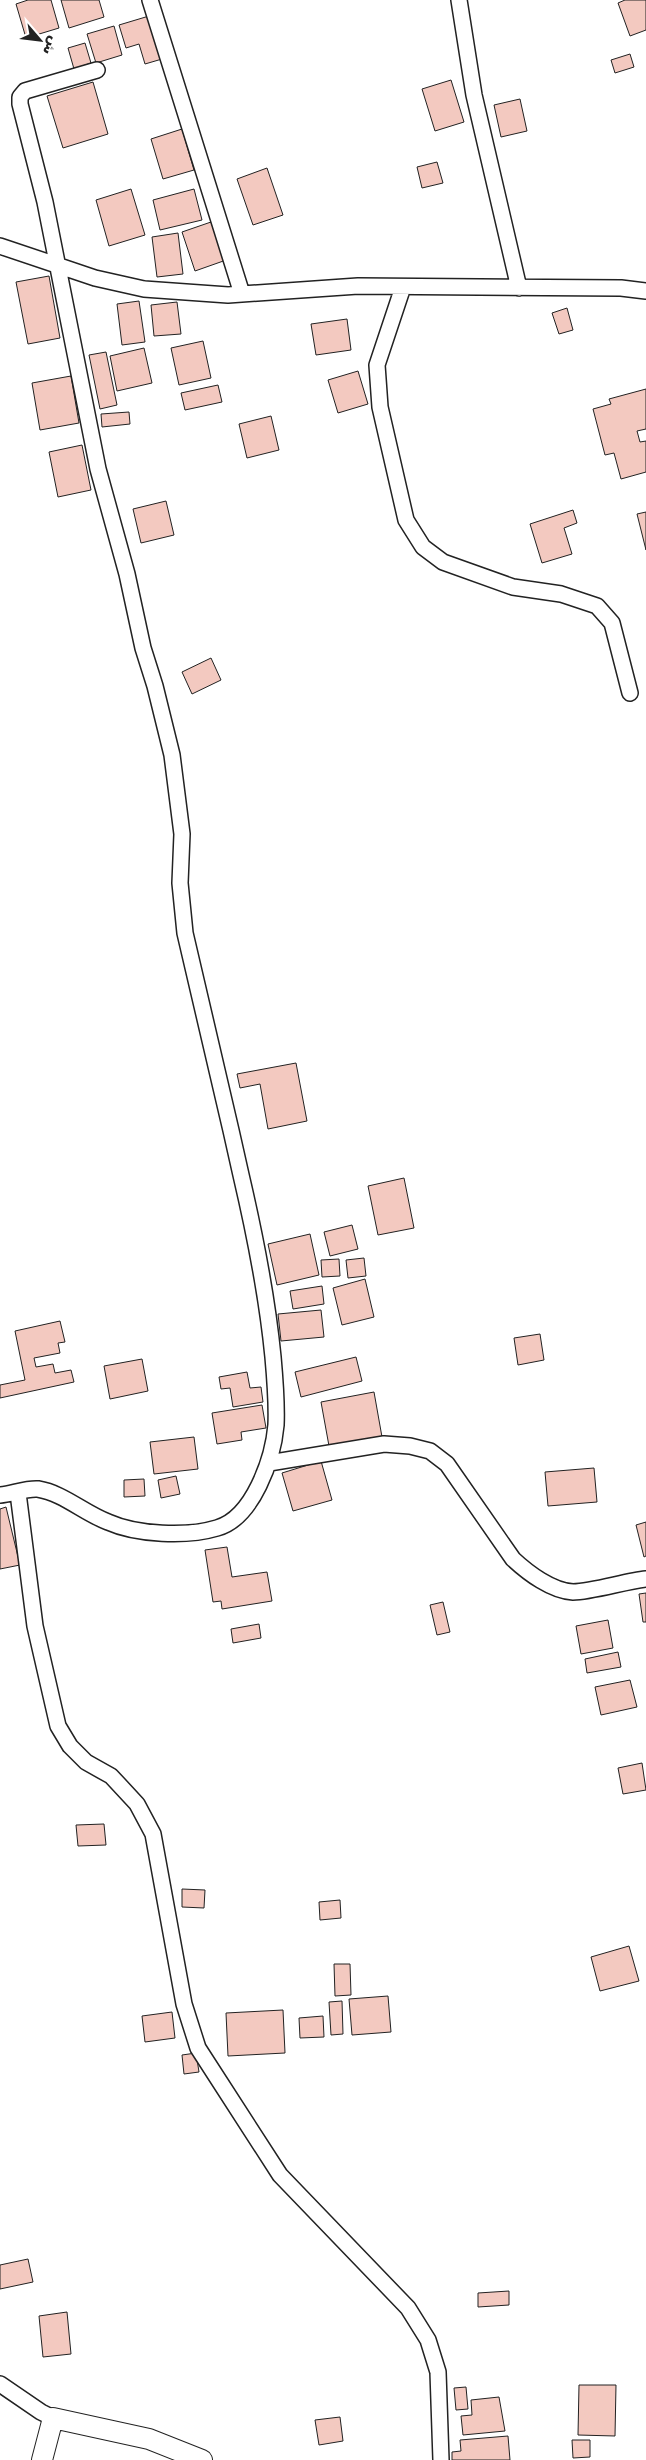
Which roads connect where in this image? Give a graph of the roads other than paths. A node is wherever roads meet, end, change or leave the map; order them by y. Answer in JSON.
{"nodes":[{"id":1,"x":150,"y":0,"type":"edge"},
{"id":2,"x":459,"y":0,"type":"edge"},
{"id":3,"x":97,"y":70,"type":"dead end"},
{"id":4,"x":0,"y":246,"type":"edge"},
{"id":5,"x":57,"y":264,"type":"junction"},
{"id":6,"x":403,"y":287,"type":"junction"},
{"id":7,"x":519,"y":288,"type":"junction"},
{"id":8,"x":646,"y":291,"type":"edge"},
{"id":9,"x":242,"y":294,"type":"junction"},
{"id":10,"x":630,"y":693,"type":"dead end"},
{"id":11,"x":269,"y":1463,"type":"junction"},
{"id":12,"x":18,"y":1493,"type":"junction"},
{"id":13,"x":0,"y":1495,"type":"edge"},
{"id":14,"x":646,"y":1579,"type":"edge"},
{"id":15,"x":0,"y":2384,"type":"edge"},
{"id":16,"x":54,"y":2418,"type":"junction"},
{"id":17,"x":42,"y":2460,"type":"edge"},
{"id":18,"x":202,"y":2460,"type":"edge"},
{"id":19,"x":441,"y":2460,"type":"edge"}],
"edges":[{"from":1,"to":9,"type":"street"},
{"from":2,"to":7,"type":"street"},
{"from":3,"to":5,"type":"street"},
{"from":4,"to":5,"type":"street"},
{"from":5,"to":9,"type":"street"},
{"from":5,"to":11,"type":"street"},
{"from":6,"to":7,"type":"street"},
{"from":6,"to":9,"type":"street"},
{"from":6,"to":10,"type":"street"},
{"from":7,"to":8,"type":"street"},
{"from":11,"to":12,"type":"street"},
{"from":11,"to":14,"type":"street"},
{"from":12,"to":13,"type":"street"},
{"from":12,"to":19,"type":"street"},
{"from":15,"to":16,"type":"street"},
{"from":16,"to":17,"type":"street"},
{"from":16,"to":18,"type":"street"}]}
